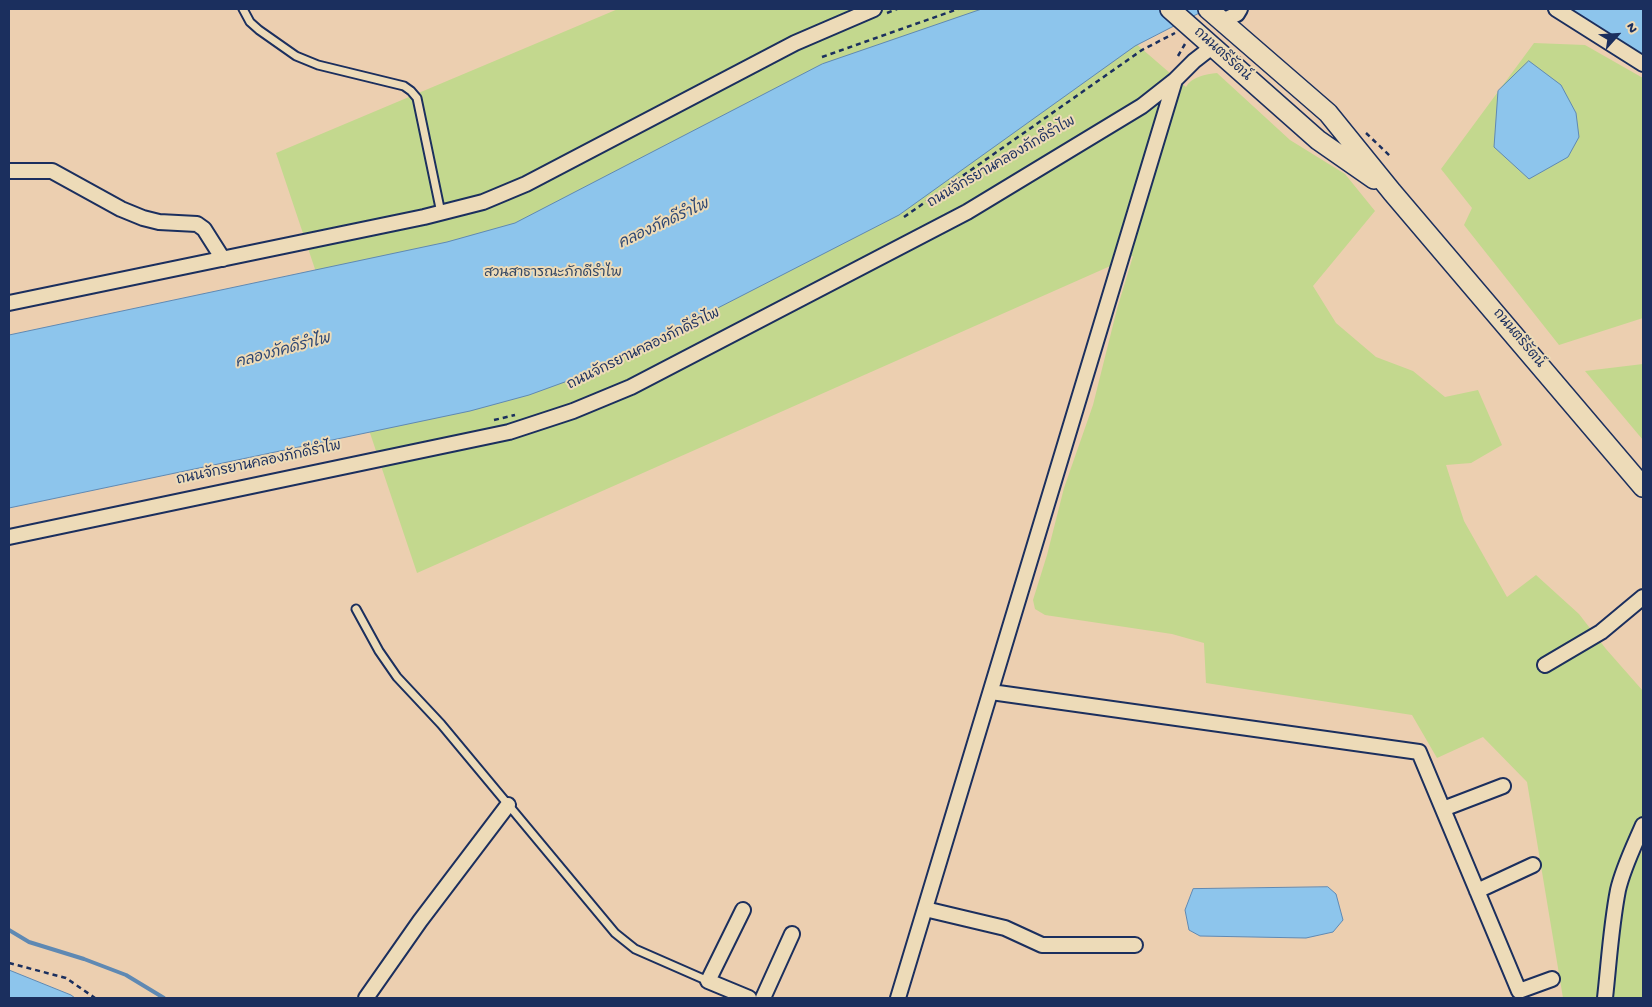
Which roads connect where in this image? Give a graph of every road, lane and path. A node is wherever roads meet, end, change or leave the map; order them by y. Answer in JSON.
{"nodes":[{"id":1,"x":243,"y":9,"type":"edge"},
{"id":2,"x":897,"y":9,"type":"edge"},
{"id":3,"x":958,"y":9,"type":"edge"},
{"id":4,"x":1170,"y":9,"type":"edge"},
{"id":5,"x":1240,"y":9,"type":"edge"},
{"id":6,"x":1556,"y":9,"type":"edge"},
{"id":7,"x":876,"y":13,"type":"edge"},
{"id":8,"x":1215,"y":15,"type":"edge"},
{"id":9,"x":1187,"y":34,"type":"junction"},
{"id":10,"x":1212,"y":47,"type":"junction"},
{"id":11,"x":822,"y":57,"type":"dead end"},
{"id":12,"x":1174,"y":62,"type":"dead end"},
{"id":13,"x":1643,"y":64,"type":"edge"},
{"id":14,"x":1175,"y":80,"type":"junction"},
{"id":15,"x":9,"y":171,"type":"edge"},
{"id":16,"x":1392,"y":192,"type":"junction"},
{"id":17,"x":441,"y":213,"type":"junction"},
{"id":18,"x":904,"y":217,"type":"dead end"},
{"id":19,"x":223,"y":259,"type":"junction"},
{"id":20,"x":9,"y":303,"type":"edge"},
{"id":21,"x":522,"y":413,"type":"dead end"},
{"id":22,"x":485,"y":422,"type":"dead end"},
{"id":23,"x":1643,"y":486,"type":"edge"},
{"id":24,"x":9,"y":537,"type":"edge"},
{"id":25,"x":1643,"y":597,"type":"edge"},
{"id":26,"x":356,"y":609,"type":"dead end"},
{"id":27,"x":1545,"y":665,"type":"dead end"},
{"id":28,"x":991,"y":692,"type":"junction"},
{"id":29,"x":1503,"y":786,"type":"dead end"},
{"id":30,"x":508,"y":805,"type":"junction"},
{"id":31,"x":1443,"y":809,"type":"junction"},
{"id":32,"x":1643,"y":825,"type":"edge"},
{"id":33,"x":1533,"y":865,"type":"dead end"},
{"id":34,"x":1477,"y":891,"type":"junction"},
{"id":35,"x":925,"y":909,"type":"junction"},
{"id":36,"x":743,"y":910,"type":"dead end"},
{"id":37,"x":792,"y":934,"type":"dead end"},
{"id":38,"x":1135,"y":945,"type":"dead end"},
{"id":39,"x":9,"y":963,"type":"edge"},
{"id":40,"x":1552,"y":979,"type":"dead end"},
{"id":41,"x":708,"y":981,"type":"junction"},
{"id":42,"x":95,"y":998,"type":"edge"},
{"id":43,"x":366,"y":998,"type":"edge"},
{"id":44,"x":749,"y":998,"type":"edge"},
{"id":45,"x":763,"y":998,"type":"edge"},
{"id":46,"x":898,"y":998,"type":"edge"},
{"id":47,"x":1605,"y":998,"type":"edge"}],
"edges":[{"from":1,"to":17,"type":"lane"},
{"from":2,"to":7,"type":"path"},
{"from":3,"to":11,"type":"path"},
{"from":4,"to":9,"type":"main road","name":"ถนนตรีรัตน์"},
{"from":5,"to":8,"type":"street"},
{"from":6,"to":13,"type":"street"},
{"from":7,"to":17,"type":"street"},
{"from":8,"to":16,"type":"main road","name":"ถนนตรีรัตน์"},
{"from":9,"to":10,"type":"main road","name":"ถนนตรีรัตน์"},
{"from":9,"to":12,"type":"path"},
{"from":9,"to":18,"type":"path"},
{"from":10,"to":14,"type":"street"},
{"from":10,"to":16,"type":"main road","name":"ถนนตรีรัตน์"},
{"from":14,"to":24,"type":"street"},
{"from":14,"to":28,"type":"street"},
{"from":15,"to":19,"type":"street"},
{"from":16,"to":23,"type":"main road","name":"ถนนตรีรัตน์"},
{"from":17,"to":19,"type":"street"},
{"from":19,"to":20,"type":"street"},
{"from":21,"to":22,"type":"path"},
{"from":25,"to":27,"type":"street"},
{"from":26,"to":30,"type":"lane"},
{"from":28,"to":31,"type":"street"},
{"from":28,"to":35,"type":"street"},
{"from":29,"to":31,"type":"street"},
{"from":30,"to":41,"type":"lane"},
{"from":30,"to":43,"type":"street"},
{"from":31,"to":34,"type":"street"},
{"from":32,"to":47,"type":"street"},
{"from":33,"to":34,"type":"street"},
{"from":34,"to":40,"type":"street"},
{"from":35,"to":38,"type":"street"},
{"from":35,"to":46,"type":"street"},
{"from":36,"to":41,"type":"street"},
{"from":37,"to":45,"type":"street"},
{"from":39,"to":42,"type":"path"},
{"from":41,"to":44,"type":"street"}]}
